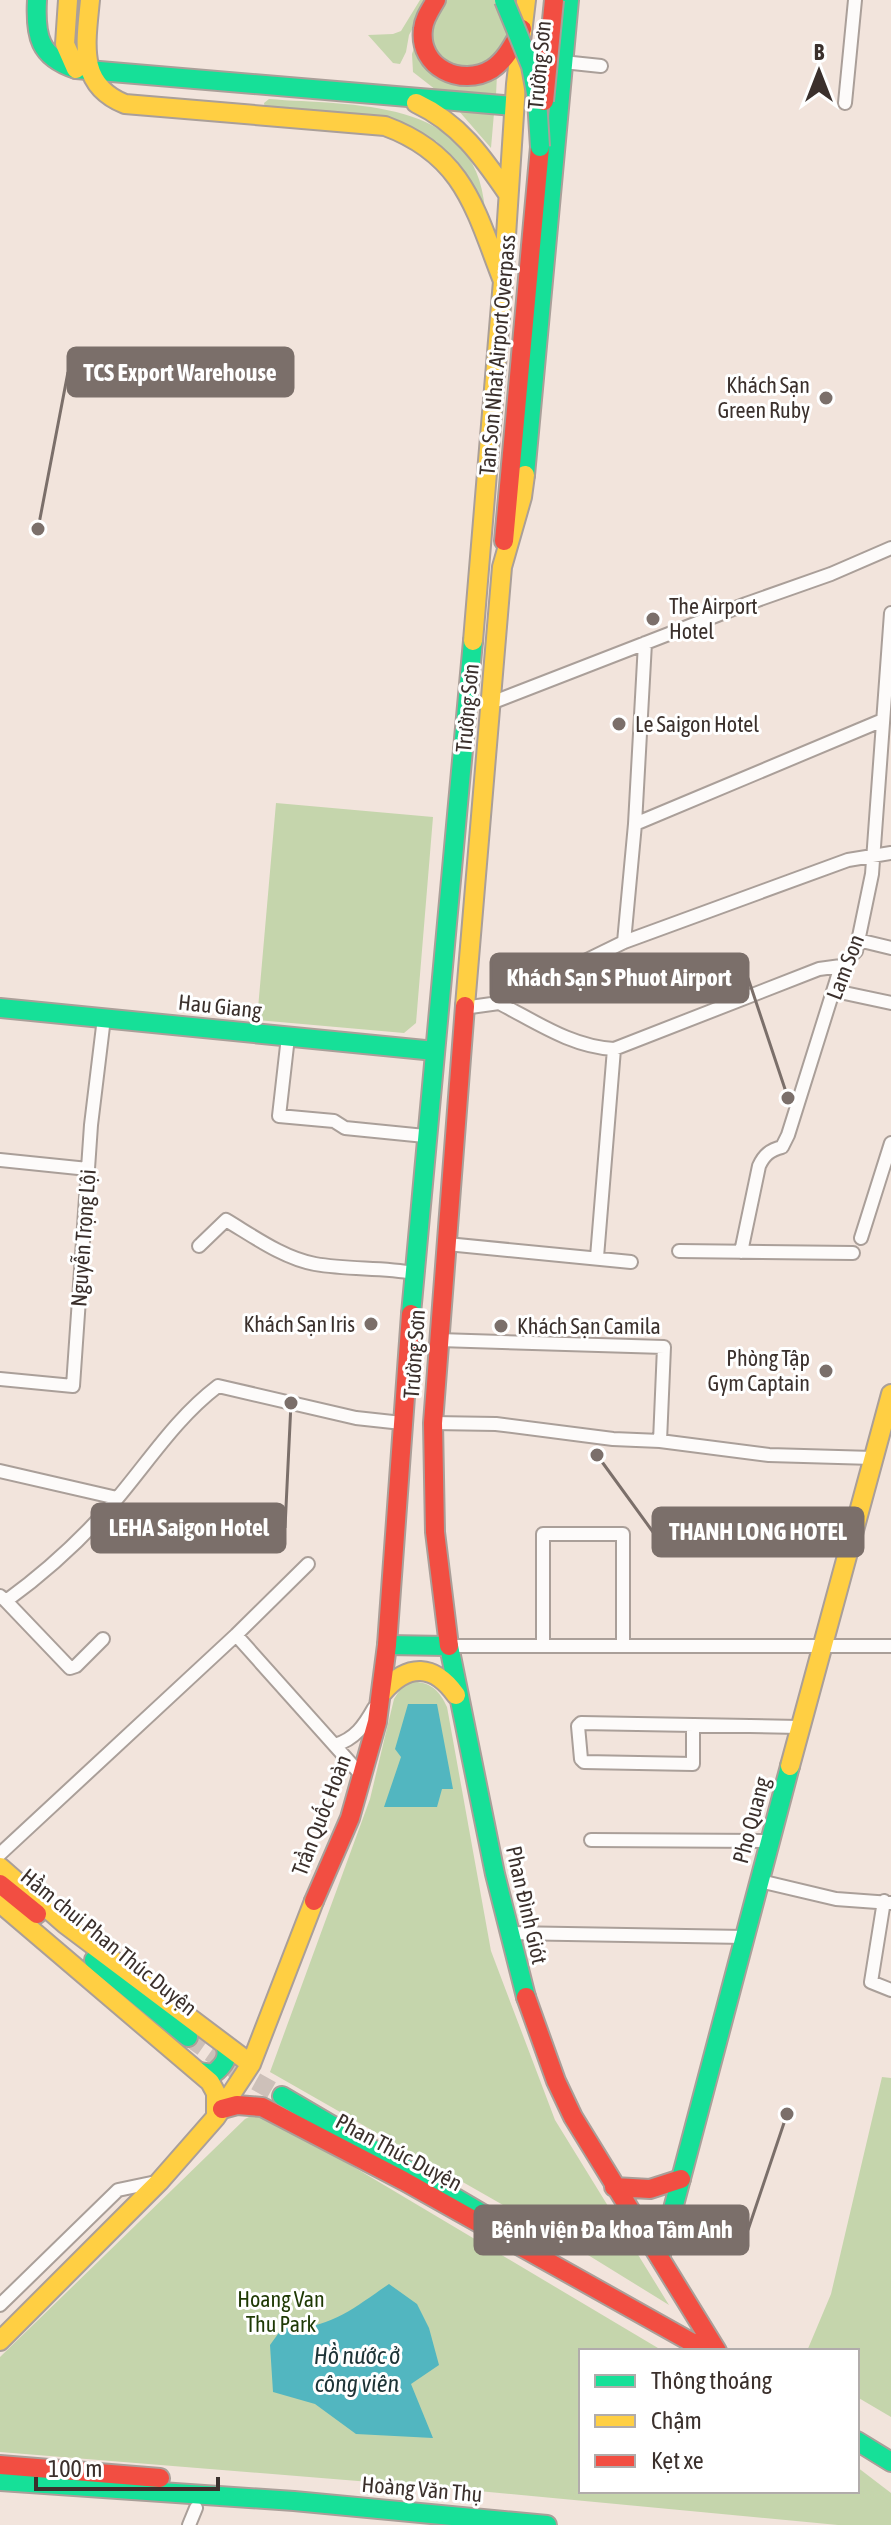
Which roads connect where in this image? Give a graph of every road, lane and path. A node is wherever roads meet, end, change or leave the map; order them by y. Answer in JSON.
{"nodes":[{"id":1,"x":37,"y":0,"type":"edge"},
{"id":2,"x":68,"y":0,"type":"edge"},
{"id":3,"x":90,"y":0,"type":"edge"},
{"id":4,"x":436,"y":0,"type":"edge"},
{"id":5,"x":504,"y":0,"type":"edge"},
{"id":6,"x":526,"y":0,"type":"edge"},
{"id":7,"x":554,"y":0,"type":"edge"},
{"id":8,"x":569,"y":0,"type":"edge"},
{"id":9,"x":855,"y":0,"type":"edge"},
{"id":10,"x":523,"y":26,"type":"junction"},
{"id":11,"x":563,"y":62,"type":"junction"},
{"id":12,"x":601,"y":66,"type":"dead end"},
{"id":13,"x":82,"y":70,"type":"junction"},
{"id":14,"x":398,"y":98,"type":"junction"},
{"id":15,"x":845,"y":103,"type":"dead end"},
{"id":16,"x":514,"y":106,"type":"junction"},
{"id":17,"x":559,"y":109,"type":"junction"},
{"id":18,"x":512,"y":140,"type":"junction"},
{"id":19,"x":548,"y":146,"type":"junction"},
{"id":20,"x":508,"y":194,"type":"junction"},
{"id":21,"x":503,"y":281,"type":"junction"},
{"id":22,"x":891,"y":548,"type":"edge"},
{"id":23,"x":502,"y":567,"type":"junction"},
{"id":24,"x":891,"y":613,"type":"edge"},
{"id":25,"x":645,"y":643,"type":"junction"},
{"id":26,"x":491,"y":703,"type":"junction"},
{"id":27,"x":883,"y":720,"type":"junction"},
{"id":28,"x":635,"y":824,"type":"junction"},
{"id":29,"x":891,"y":853,"type":"edge"},
{"id":30,"x":874,"y":854,"type":"junction"},
{"id":31,"x":858,"y":940,"type":"junction"},
{"id":32,"x":624,"y":942,"type":"junction"},
{"id":33,"x":891,"y":948,"type":"edge"},
{"id":34,"x":841,"y":966,"type":"junction"},
{"id":35,"x":835,"y":991,"type":"junction"},
{"id":36,"x":499,"y":1003,"type":"junction"},
{"id":37,"x":891,"y":1003,"type":"edge"},
{"id":38,"x":0,"y":1008,"type":"edge"},
{"id":39,"x":463,"y":1008,"type":"junction"},
{"id":40,"x":104,"y":1018,"type":"junction"},
{"id":41,"x":288,"y":1037,"type":"junction"},
{"id":42,"x":614,"y":1049,"type":"junction"},
{"id":43,"x":435,"y":1051,"type":"junction"},
{"id":44,"x":425,"y":1136,"type":"junction"},
{"id":45,"x":891,"y":1143,"type":"edge"},
{"id":46,"x":0,"y":1160,"type":"edge"},
{"id":47,"x":88,"y":1169,"type":"junction"},
{"id":48,"x":861,"y":1238,"type":"dead end"},
{"id":49,"x":447,"y":1244,"type":"junction"},
{"id":50,"x":199,"y":1246,"type":"dead end"},
{"id":51,"x":679,"y":1251,"type":"dead end"},
{"id":52,"x":741,"y":1252,"type":"junction"},
{"id":53,"x":853,"y":1253,"type":"dead end"},
{"id":54,"x":597,"y":1257,"type":"junction"},
{"id":55,"x":631,"y":1262,"type":"dead end"},
{"id":56,"x":414,"y":1273,"type":"junction"},
{"id":57,"x":439,"y":1340,"type":"junction"},
{"id":58,"x":0,"y":1379,"type":"edge"},
{"id":59,"x":891,"y":1394,"type":"edge"},
{"id":60,"x":402,"y":1423,"type":"junction"},
{"id":61,"x":433,"y":1423,"type":"junction"},
{"id":62,"x":660,"y":1441,"type":"junction"},
{"id":63,"x":873,"y":1458,"type":"junction"},
{"id":64,"x":0,"y":1471,"type":"edge"},
{"id":65,"x":117,"y":1498,"type":"junction"},
{"id":66,"x":308,"y":1564,"type":"dead end"},
{"id":67,"x":2,"y":1598,"type":"edge"},
{"id":68,"x":236,"y":1635,"type":"junction"},
{"id":69,"x":103,"y":1639,"type":"dead end"},
{"id":70,"x":387,"y":1645,"type":"junction"},
{"id":71,"x":447,"y":1646,"type":"junction"},
{"id":72,"x":543,"y":1646,"type":"junction"},
{"id":73,"x":623,"y":1646,"type":"junction"},
{"id":74,"x":821,"y":1646,"type":"junction"},
{"id":75,"x":891,"y":1646,"type":"edge"},
{"id":76,"x":383,"y":1692,"type":"junction"},
{"id":77,"x":456,"y":1695,"type":"junction"},
{"id":78,"x":693,"y":1725,"type":"junction"},
{"id":79,"x":800,"y":1727,"type":"junction"},
{"id":80,"x":335,"y":1745,"type":"junction"},
{"id":81,"x":363,"y":1777,"type":"junction"},
{"id":82,"x":591,"y":1840,"type":"dead end"},
{"id":83,"x":770,"y":1841,"type":"junction"},
{"id":84,"x":0,"y":1854,"type":"edge"},
{"id":85,"x":0,"y":1867,"type":"edge"},
{"id":86,"x":760,"y":1881,"type":"junction"},
{"id":87,"x":0,"y":1884,"type":"edge"},
{"id":88,"x":888,"y":1902,"type":"edge"},
{"id":89,"x":0,"y":1903,"type":"edge"},
{"id":90,"x":508,"y":1933,"type":"junction"},
{"id":91,"x":745,"y":1937,"type":"junction"},
{"id":92,"x":891,"y":1990,"type":"edge"},
{"id":93,"x":188,"y":2037,"type":"tunnel mouth"},
{"id":94,"x":225,"y":2045,"type":"junction"},
{"id":95,"x":251,"y":2064,"type":"junction"},
{"id":96,"x":200,"y":2072,"type":"junction"},
{"id":97,"x":282,"y":2096,"type":"tunnel mouth"},
{"id":98,"x":219,"y":2113,"type":"junction"},
{"id":99,"x":681,"y":2179,"type":"junction"},
{"id":100,"x":159,"y":2182,"type":"junction"},
{"id":101,"x":614,"y":2187,"type":"junction"},
{"id":102,"x":660,"y":2258,"type":"junction"},
{"id":103,"x":611,"y":2297,"type":"junction"},
{"id":104,"x":0,"y":2305,"type":"edge"},
{"id":105,"x":0,"y":2341,"type":"edge"},
{"id":106,"x":711,"y":2349,"type":"edge"},
{"id":107,"x":716,"y":2349,"type":"edge"},
{"id":108,"x":859,"y":2442,"type":"edge"},
{"id":109,"x":891,"y":2462,"type":"edge"},
{"id":110,"x":0,"y":2465,"type":"edge"},
{"id":111,"x":0,"y":2481,"type":"edge"},
{"id":112,"x":0,"y":2492,"type":"edge"},
{"id":113,"x":294,"y":2501,"type":"junction"},
{"id":114,"x":192,"y":2516,"type":"edge"},
{"id":115,"x":547,"y":2525,"type":"edge"}],
"edges":[{"from":1,"to":13,"type":"main road"},
{"from":2,"to":13,"type":"main road"},
{"from":3,"to":13,"type":"main road"},
{"from":4,"to":10,"type":"main road"},
{"from":5,"to":19,"type":"main road","bridge":true},
{"from":6,"to":10,"type":"main road","name":"Trường Sơn"},
{"from":7,"to":19,"type":"main road","bridge":true},
{"from":8,"to":11,"type":"main road","name":"Trường Sơn"},
{"from":9,"to":15,"type":"street"},
{"from":10,"to":16,"type":"main road","name":"Trường Sơn"},
{"from":11,"to":12,"type":"street"},
{"from":11,"to":17,"type":"main road","name":"Trường Sơn"},
{"from":13,"to":14,"type":"main road"},
{"from":13,"to":21,"type":"main road"},
{"from":14,"to":16,"type":"main road"},
{"from":14,"to":20,"type":"main road"},
{"from":16,"to":17,"type":"main road"},
{"from":16,"to":18,"type":"main road","name":"Trường Sơn"},
{"from":17,"to":19,"type":"main road","name":"Trường Sơn"},
{"from":18,"to":19,"type":"main road"},
{"from":18,"to":20,"type":"main road","name":"Trường Sơn"},
{"from":19,"to":23,"type":"main road","name":"Tan Son Nhat Airport Overpass"},
{"from":19,"to":23,"type":"main road","name":"Trường Sơn"},
{"from":20,"to":21,"type":"main road","name":"Trường Sơn"},
{"from":21,"to":43,"type":"main road","name":"Trường Sơn"},
{"from":22,"to":25,"type":"street"},
{"from":23,"to":26,"type":"main road","name":"Trường Sơn"},
{"from":24,"to":27,"type":"street","name":"Lam Son"},
{"from":25,"to":26,"type":"street"},
{"from":25,"to":28,"type":"street"},
{"from":26,"to":39,"type":"main road","name":"Trường Sơn"},
{"from":27,"to":28,"type":"street"},
{"from":27,"to":30,"type":"street","name":"Lam Son"},
{"from":28,"to":32,"type":"street"},
{"from":29,"to":30,"type":"street"},
{"from":30,"to":31,"type":"street","name":"Lam Son"},
{"from":30,"to":32,"type":"street"},
{"from":31,"to":33,"type":"street"},
{"from":31,"to":34,"type":"street","name":"Lam Son"},
{"from":32,"to":36,"type":"street"},
{"from":34,"to":35,"type":"street","name":"Lam Son"},
{"from":34,"to":42,"type":"street"},
{"from":35,"to":37,"type":"street"},
{"from":35,"to":52,"type":"street","name":"Lam Son"},
{"from":36,"to":39,"type":"street"},
{"from":36,"to":42,"type":"street"},
{"from":38,"to":40,"type":"main road","name":"Hau Giang"},
{"from":39,"to":49,"type":"main road","name":"Trường Sơn"},
{"from":40,"to":41,"type":"main road","name":"Hau Giang"},
{"from":40,"to":47,"type":"street","name":"Nguyễn Trọng Lội"},
{"from":41,"to":43,"type":"main road","name":"Hau Giang"},
{"from":41,"to":44,"type":"street"},
{"from":42,"to":54,"type":"street"},
{"from":43,"to":44,"type":"main road","name":"Trường Sơn"},
{"from":44,"to":56,"type":"main road","name":"Trường Sơn"},
{"from":45,"to":48,"type":"street"},
{"from":46,"to":47,"type":"street"},
{"from":47,"to":58,"type":"street","name":"Nguyễn Trọng Lội"},
{"from":49,"to":54,"type":"street"},
{"from":49,"to":57,"type":"main road","name":"Trường Sơn"},
{"from":50,"to":56,"type":"street"},
{"from":51,"to":52,"type":"street"},
{"from":52,"to":53,"type":"street"},
{"from":54,"to":55,"type":"street"},
{"from":56,"to":60,"type":"main road","name":"Trường Sơn"},
{"from":57,"to":61,"type":"main road","name":"Trường Sơn"},
{"from":57,"to":62,"type":"street"},
{"from":59,"to":63,"type":"main road","name":"Pho Quang"},
{"from":60,"to":65,"type":"street"},
{"from":60,"to":70,"type":"main road","name":"Trần Quốc Hoàn"},
{"from":61,"to":62,"type":"street"},
{"from":61,"to":71,"type":"main road","name":"Phan Đình Giót"},
{"from":62,"to":63,"type":"street"},
{"from":63,"to":74,"type":"main road","name":"Pho Quang"},
{"from":64,"to":65,"type":"street"},
{"from":65,"to":67,"type":"street"},
{"from":66,"to":68,"type":"street"},
{"from":67,"to":69,"type":"street"},
{"from":68,"to":80,"type":"street"},
{"from":68,"to":84,"type":"street"},
{"from":70,"to":71,"type":"main road"},
{"from":70,"to":76,"type":"main road","name":"Trần Quốc Hoàn"},
{"from":71,"to":72,"type":"street"},
{"from":71,"to":77,"type":"main road","name":"Phan Đình Giót"},
{"from":72,"to":73,"type":"street"},
{"from":72,"to":73,"type":"street"},
{"from":73,"to":74,"type":"street"},
{"from":74,"to":75,"type":"street"},
{"from":74,"to":79,"type":"main road","name":"Pho Quang"},
{"from":76,"to":77,"type":"main road"},
{"from":76,"to":80,"type":"street"},
{"from":76,"to":81,"type":"main road","name":"Trần Quốc Hoàn"},
{"from":77,"to":90,"type":"main road","name":"Phan Đình Giót"},
{"from":78,"to":78,"type":"street"},
{"from":78,"to":79,"type":"street"},
{"from":79,"to":83,"type":"main road","name":"Pho Quang"},
{"from":80,"to":81,"type":"street"},
{"from":81,"to":95,"type":"main road","name":"Trần Quốc Hoàn"},
{"from":82,"to":83,"type":"street"},
{"from":83,"to":86,"type":"main road","name":"Pho Quang"},
{"from":85,"to":94,"type":"main road"},
{"from":86,"to":88,"type":"street"},
{"from":86,"to":91,"type":"main road","name":"Pho Quang"},
{"from":87,"to":93,"type":"main road","name":"Hầm chui Phan Thúc Duyện"},
{"from":88,"to":92,"type":"street"},
{"from":89,"to":96,"type":"main road"},
{"from":90,"to":91,"type":"street"},
{"from":90,"to":101,"type":"main road","name":"Phan Đình Giót"},
{"from":91,"to":99,"type":"main road","name":"Pho Quang"},
{"from":94,"to":95,"type":"main road"},
{"from":94,"to":96,"type":"main road"},
{"from":95,"to":98,"type":"main road","name":"Trần Quốc Hoàn"},
{"from":96,"to":98,"type":"main road"},
{"from":97,"to":103,"type":"main road"},
{"from":98,"to":100,"type":"main road","name":"Trần Quốc Hoàn"},
{"from":98,"to":103,"type":"main road","name":"Phan Thúc Duyện"},
{"from":99,"to":101,"type":"main road"},
{"from":99,"to":102,"type":"main road","name":"Pho Quang"},
{"from":100,"to":104,"type":"street"},
{"from":100,"to":105,"type":"main road","name":"Trần Quốc Hoàn"},
{"from":101,"to":102,"type":"main road","name":"Phan Đình Giót"},
{"from":102,"to":107,"type":"main road","name":"Phan Đình Giót"},
{"from":103,"to":106,"type":"main road","name":"Phan Thúc Duyện"},
{"from":108,"to":109,"type":"main road"},
{"from":110,"to":113,"type":"main road","name":"Hoàng Văn Thụ"},
{"from":111,"to":113,"type":"main road","name":"Hoàng Văn Thụ"},
{"from":112,"to":114,"type":"main road","name":"Hoàng Văn Thụ"},
{"from":113,"to":114,"type":"main road","name":"Hoàng Văn Thụ"},
{"from":113,"to":115,"type":"main road","name":"Hoàng Văn Thụ"}]}
